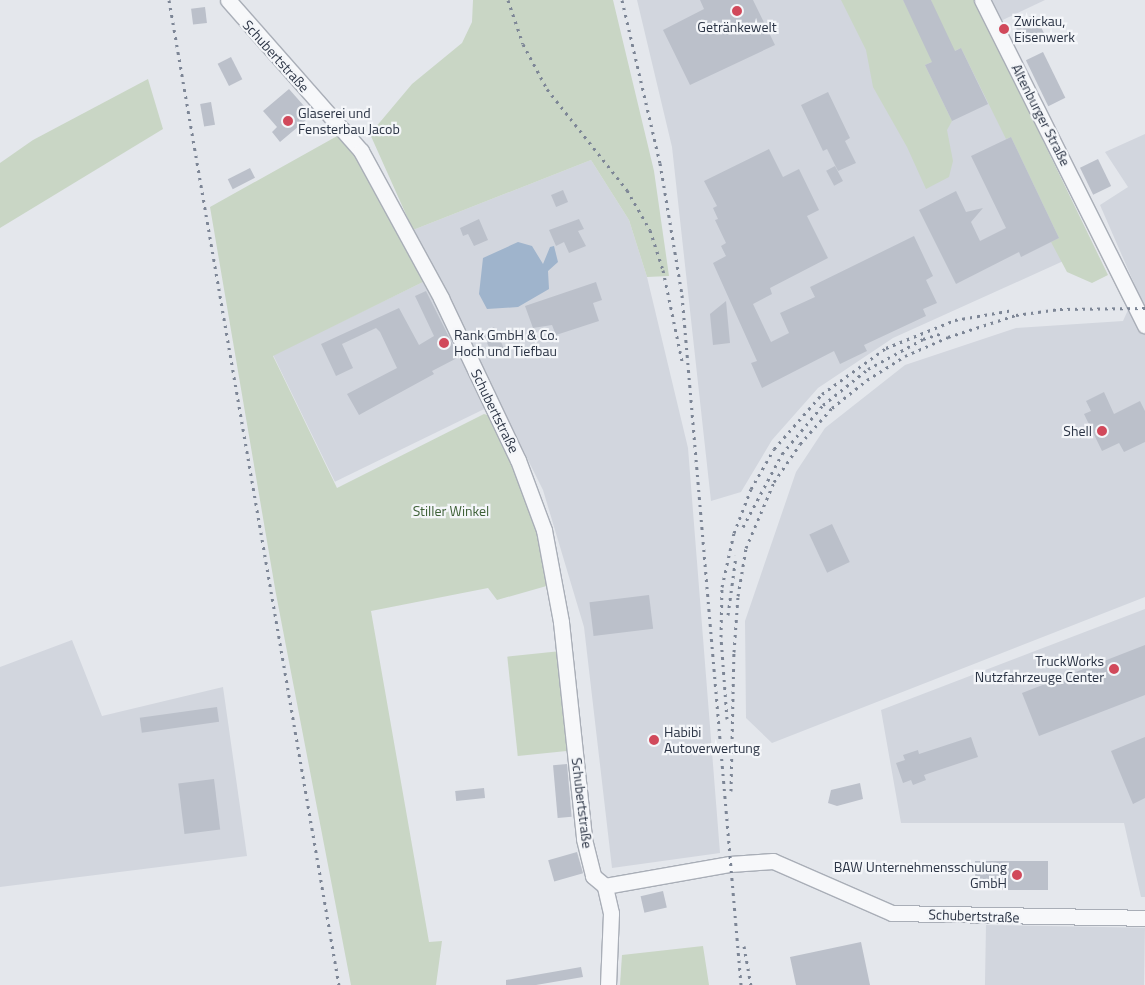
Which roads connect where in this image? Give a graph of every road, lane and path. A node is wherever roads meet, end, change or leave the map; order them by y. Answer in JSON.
{"nodes":[{"id":1,"x":228,"y":0,"type":"edge"},
{"id":2,"x":982,"y":0,"type":"edge"},
{"id":3,"x":1145,"y":325,"type":"edge"},
{"id":4,"x":605,"y":886,"type":"junction"},
{"id":5,"x":1145,"y":918,"type":"edge"},
{"id":6,"x":608,"y":985,"type":"edge"}],
"edges":[{"from":1,"to":4,"type":"street","name":"Schubertstraße"},
{"from":2,"to":3,"type":"street","name":"Altenburger Straße"},
{"from":4,"to":5,"type":"street","name":"Schubertstraße"},
{"from":4,"to":6,"type":"street","name":"Schubertstraße"}]}
